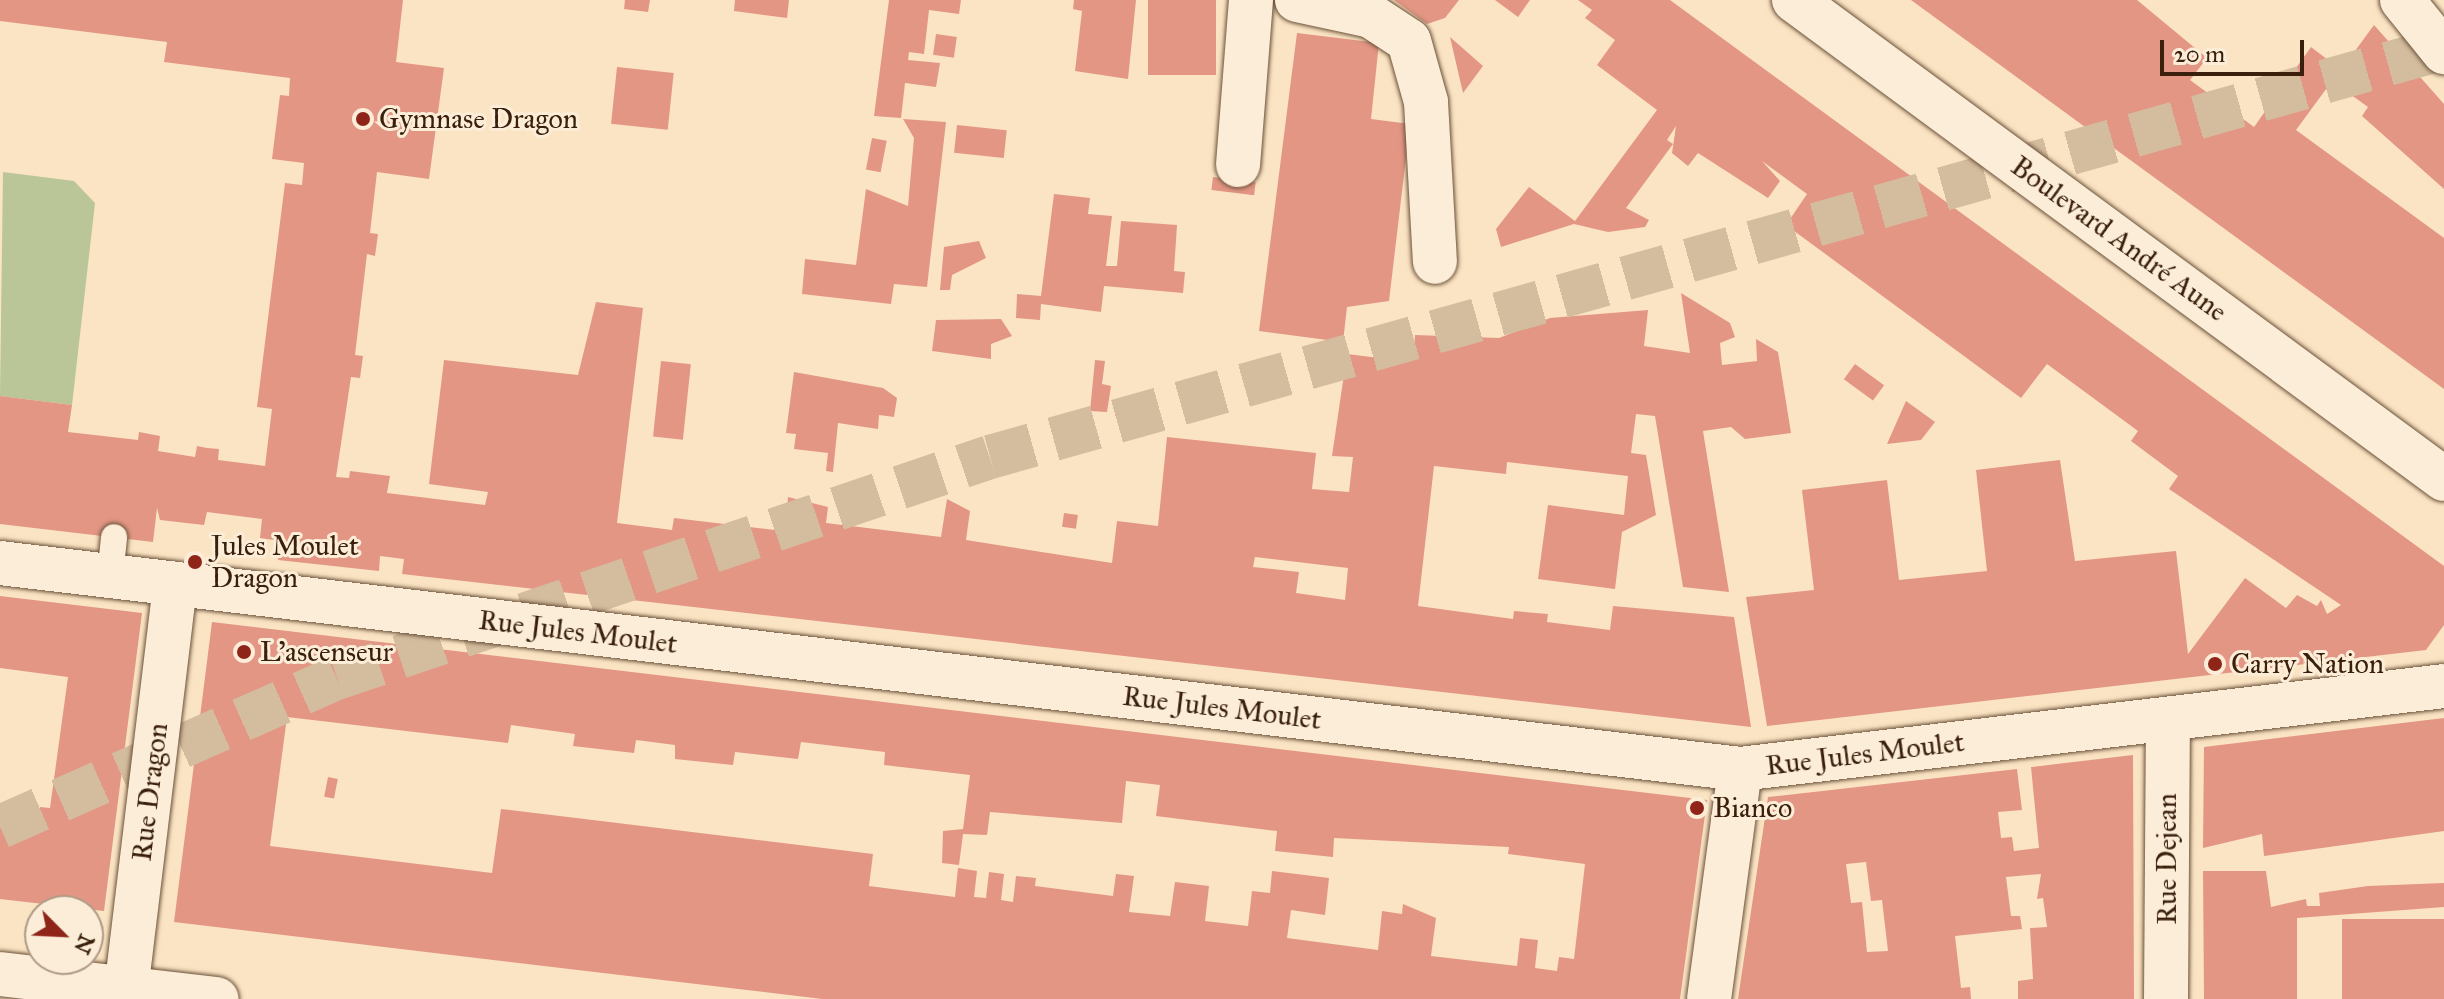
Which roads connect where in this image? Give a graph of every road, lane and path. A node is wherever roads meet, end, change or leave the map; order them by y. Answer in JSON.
{"nodes":[{"id":1,"x":1251,"y":0,"type":"edge"},
{"id":2,"x":1297,"y":0,"type":"edge"},
{"id":3,"x":2402,"y":0,"type":"edge"},
{"id":4,"x":1801,"y":2,"type":"edge"},
{"id":5,"x":2444,"y":52,"type":"edge"},
{"id":6,"x":1238,"y":165,"type":"dead end"},
{"id":7,"x":1435,"y":262,"type":"dead end"},
{"id":8,"x":2444,"y":479,"type":"edge"},
{"id":9,"x":0,"y":563,"type":"edge"},
{"id":10,"x":175,"y":584,"type":"junction"},
{"id":11,"x":2444,"y":686,"type":"edge"},
{"id":12,"x":2168,"y":719,"type":"junction"},
{"id":13,"x":1740,"y":769,"type":"junction"},
{"id":14,"x":0,"y":974,"type":"edge"},
{"id":15,"x":125,"y":994,"type":"edge"},
{"id":16,"x":217,"y":999,"type":"edge"},
{"id":17,"x":1709,"y":999,"type":"edge"},
{"id":18,"x":2166,"y":999,"type":"edge"}],
"edges":[{"from":1,"to":6,"type":"street"},
{"from":2,"to":7,"type":"street"},
{"from":3,"to":5,"type":"street"},
{"from":4,"to":8,"type":"street","name":"Boulevard André Aune"},
{"from":9,"to":10,"type":"street","name":"Rue Jules Moulet"},
{"from":10,"to":13,"type":"street","name":"Rue Jules Moulet"},
{"from":10,"to":15,"type":"street","name":"Rue Dragon"},
{"from":11,"to":12,"type":"street","name":"Rue Jules Moulet"},
{"from":12,"to":13,"type":"street","name":"Rue Jules Moulet"},
{"from":12,"to":18,"type":"street","name":"Rue Dejean"},
{"from":13,"to":17,"type":"street"},
{"from":14,"to":15,"type":"street"},
{"from":15,"to":16,"type":"street"}]}
